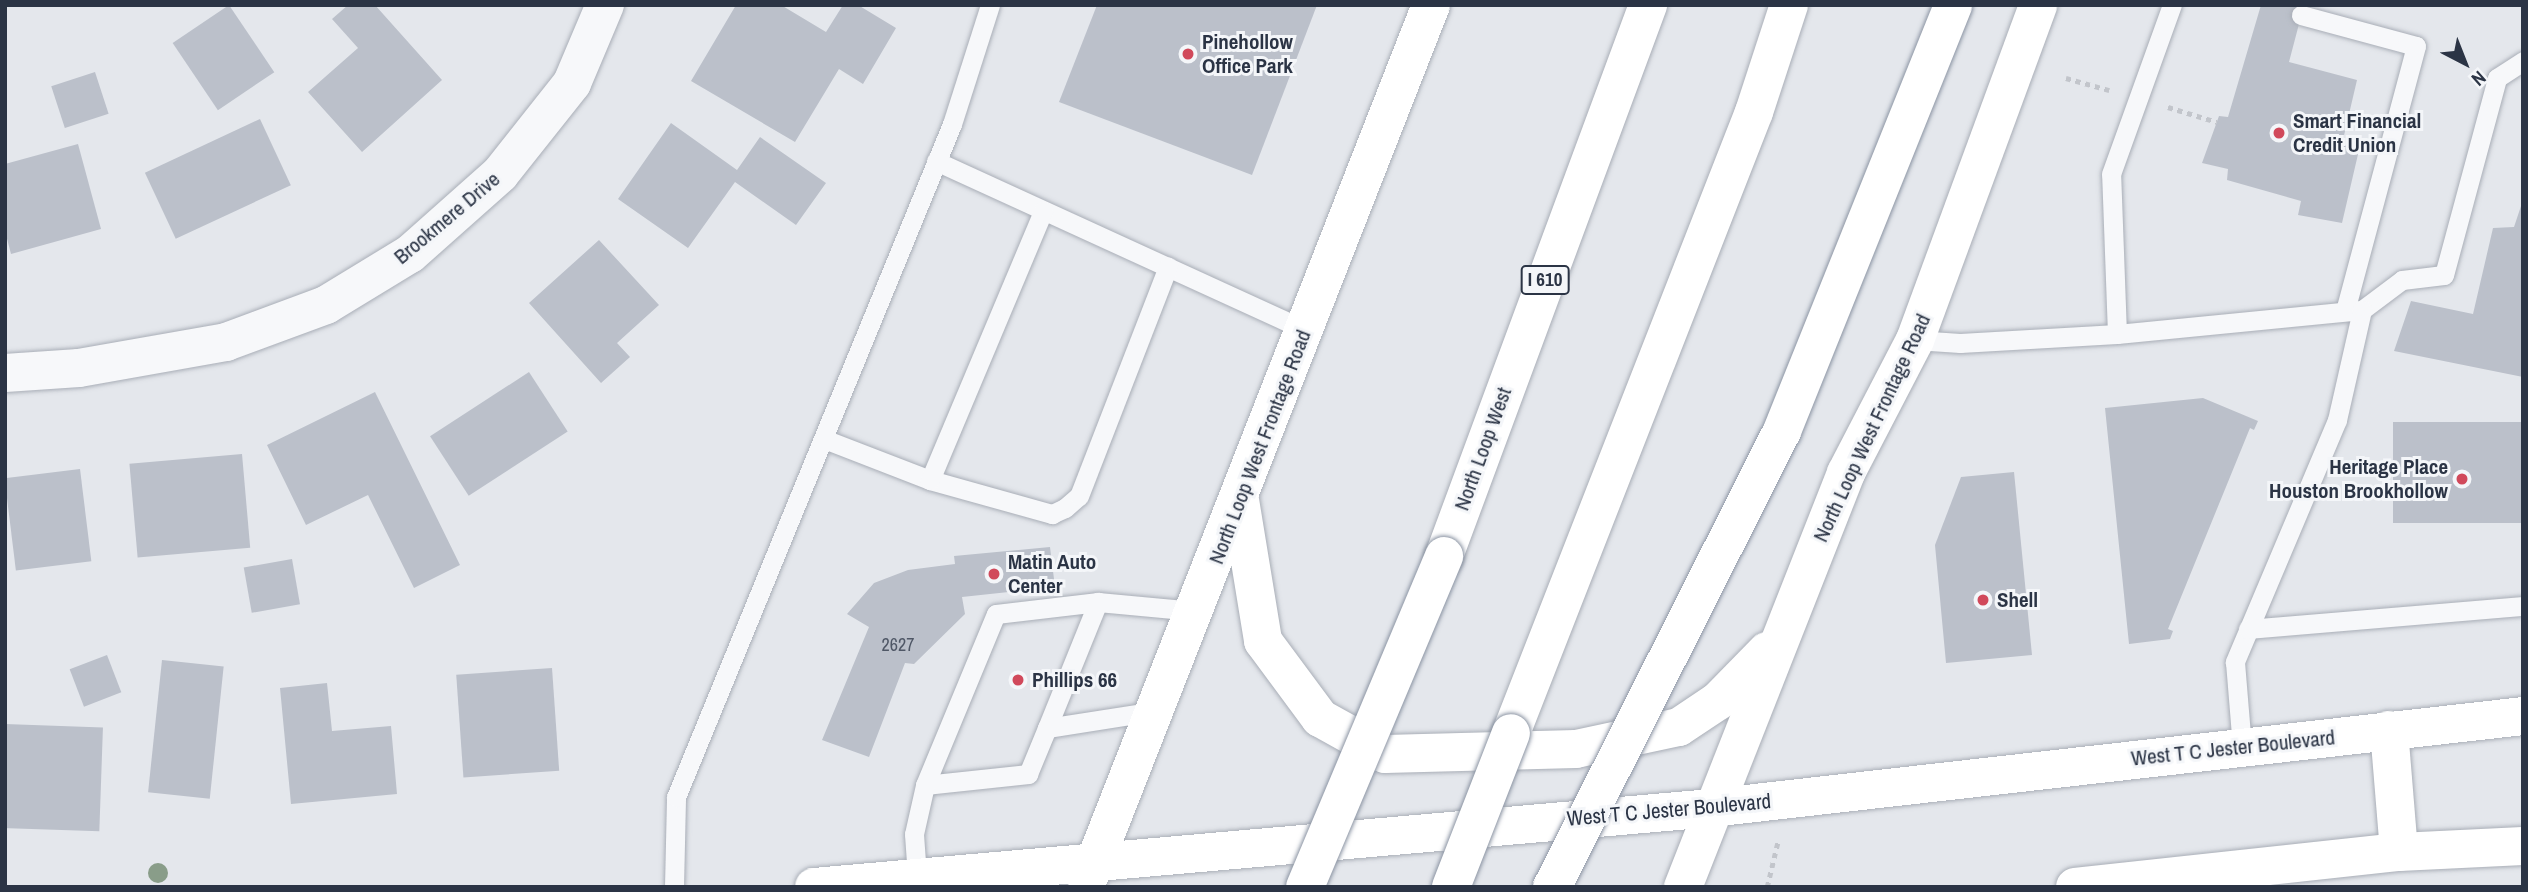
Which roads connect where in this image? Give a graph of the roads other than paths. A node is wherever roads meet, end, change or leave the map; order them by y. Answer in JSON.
{"nodes":[{"id":1,"x":605,"y":5,"type":"edge"},
{"id":2,"x":990,"y":5,"type":"edge"},
{"id":3,"x":1431,"y":5,"type":"edge"},
{"id":4,"x":1648,"y":5,"type":"edge"},
{"id":5,"x":1789,"y":5,"type":"edge"},
{"id":6,"x":1953,"y":5,"type":"edge"},
{"id":7,"x":2038,"y":5,"type":"edge"},
{"id":8,"x":2172,"y":5,"type":"edge"},
{"id":9,"x":2301,"y":15,"type":"dead end"},
{"id":10,"x":2523,"y":61,"type":"edge"},
{"id":11,"x":936,"y":161,"type":"junction"},
{"id":12,"x":1043,"y":211,"type":"junction"},
{"id":13,"x":1167,"y":267,"type":"junction"},
{"id":14,"x":2353,"y":311,"type":"junction"},
{"id":15,"x":1305,"y":330,"type":"junction"},
{"id":16,"x":2116,"y":334,"type":"junction"},
{"id":17,"x":1915,"y":340,"type":"junction"},
{"id":18,"x":5,"y":373,"type":"edge"},
{"id":19,"x":824,"y":439,"type":"junction"},
{"id":20,"x":930,"y":480,"type":"junction"},
{"id":21,"x":1240,"y":498,"type":"junction"},
{"id":22,"x":1098,"y":602,"type":"junction"},
{"id":23,"x":2523,"y":606,"type":"edge"},
{"id":24,"x":1195,"y":611,"type":"junction"},
{"id":25,"x":2248,"y":629,"type":"junction"},
{"id":26,"x":1779,"y":639,"type":"junction"},
{"id":27,"x":1154,"y":710,"type":"junction"},
{"id":28,"x":2523,"y":716,"type":"edge"},
{"id":29,"x":1047,"y":728,"type":"junction"},
{"id":30,"x":2389,"y":730,"type":"junction"},
{"id":31,"x":2242,"y":747,"type":"junction"},
{"id":32,"x":925,"y":785,"type":"junction"},
{"id":33,"x":1711,"y":808,"type":"junction"},
{"id":34,"x":2523,"y":846,"type":"edge"},
{"id":35,"x":2399,"y":852,"type":"junction"},
{"id":36,"x":1090,"y":874,"type":"edge"},
{"id":37,"x":918,"y":876,"type":"junction"},
{"id":38,"x":2220,"y":879,"type":"edge"},
{"id":39,"x":674,"y":887,"type":"edge"},
{"id":40,"x":814,"y":887,"type":"edge"},
{"id":41,"x":1305,"y":887,"type":"edge"},
{"id":42,"x":1451,"y":887,"type":"edge"},
{"id":43,"x":1552,"y":887,"type":"edge"},
{"id":44,"x":1683,"y":887,"type":"edge"},
{"id":45,"x":2075,"y":887,"type":"edge"}],
"edges":[{"from":1,"to":18,"type":"street","name":"Brookmere Drive"},
{"from":2,"to":11,"type":"lane"},
{"from":3,"to":15,"type":"main road","name":"North Loop West Frontage Road"},
{"from":4,"to":41,"type":"main road","name":"North Loop West","number":"I 610","bridge":true},
{"from":5,"to":42,"type":"main road","bridge":true},
{"from":6,"to":43,"type":"main road","bridge":true},
{"from":7,"to":17,"type":"main road","name":"North Loop West Frontage Road"},
{"from":8,"to":16,"type":"lane"},
{"from":9,"to":14,"type":"lane"},
{"from":10,"to":14,"type":"lane"},
{"from":11,"to":12,"type":"lane"},
{"from":11,"to":19,"type":"lane"},
{"from":12,"to":13,"type":"lane"},
{"from":12,"to":20,"type":"lane"},
{"from":13,"to":15,"type":"lane"},
{"from":13,"to":20,"type":"lane"},
{"from":14,"to":16,"type":"lane"},
{"from":14,"to":25,"type":"lane"},
{"from":15,"to":21,"type":"main road","name":"North Loop West Frontage Road"},
{"from":16,"to":17,"type":"lane"},
{"from":17,"to":26,"type":"main road","name":"North Loop West Frontage Road"},
{"from":19,"to":20,"type":"lane"},
{"from":19,"to":39,"type":"lane"},
{"from":21,"to":24,"type":"main road","name":"North Loop West Frontage Road"},
{"from":21,"to":26,"type":"main road"},
{"from":22,"to":24,"type":"lane"},
{"from":22,"to":29,"type":"lane"},
{"from":22,"to":32,"type":"lane"},
{"from":23,"to":25,"type":"lane"},
{"from":24,"to":27,"type":"main road","name":"North Loop West Frontage Road"},
{"from":25,"to":31,"type":"lane"},
{"from":26,"to":33,"type":"main road","name":"North Loop West Frontage Road"},
{"from":27,"to":29,"type":"lane"},
{"from":27,"to":36,"type":"main road","name":"North Loop West Frontage Road"},
{"from":28,"to":30,"type":"main road","name":"West T C Jester Boulevard"},
{"from":29,"to":32,"type":"lane"},
{"from":30,"to":31,"type":"main road","name":"West T C Jester Boulevard"},
{"from":30,"to":35,"type":"main road"},
{"from":31,"to":33,"type":"main road","name":"West T C Jester Boulevard"},
{"from":32,"to":37,"type":"lane"},
{"from":33,"to":36,"type":"main road","name":"West T C Jester Boulevard"},
{"from":33,"to":44,"type":"main road","name":"North Loop West Frontage Road"},
{"from":34,"to":35,"type":"main road"},
{"from":35,"to":38,"type":"main road"},
{"from":36,"to":37,"type":"main road","name":"West T C Jester Boulevard"},
{"from":37,"to":40,"type":"main road","name":"West T C Jester Boulevard"},
{"from":38,"to":45,"type":"main road"}]}
